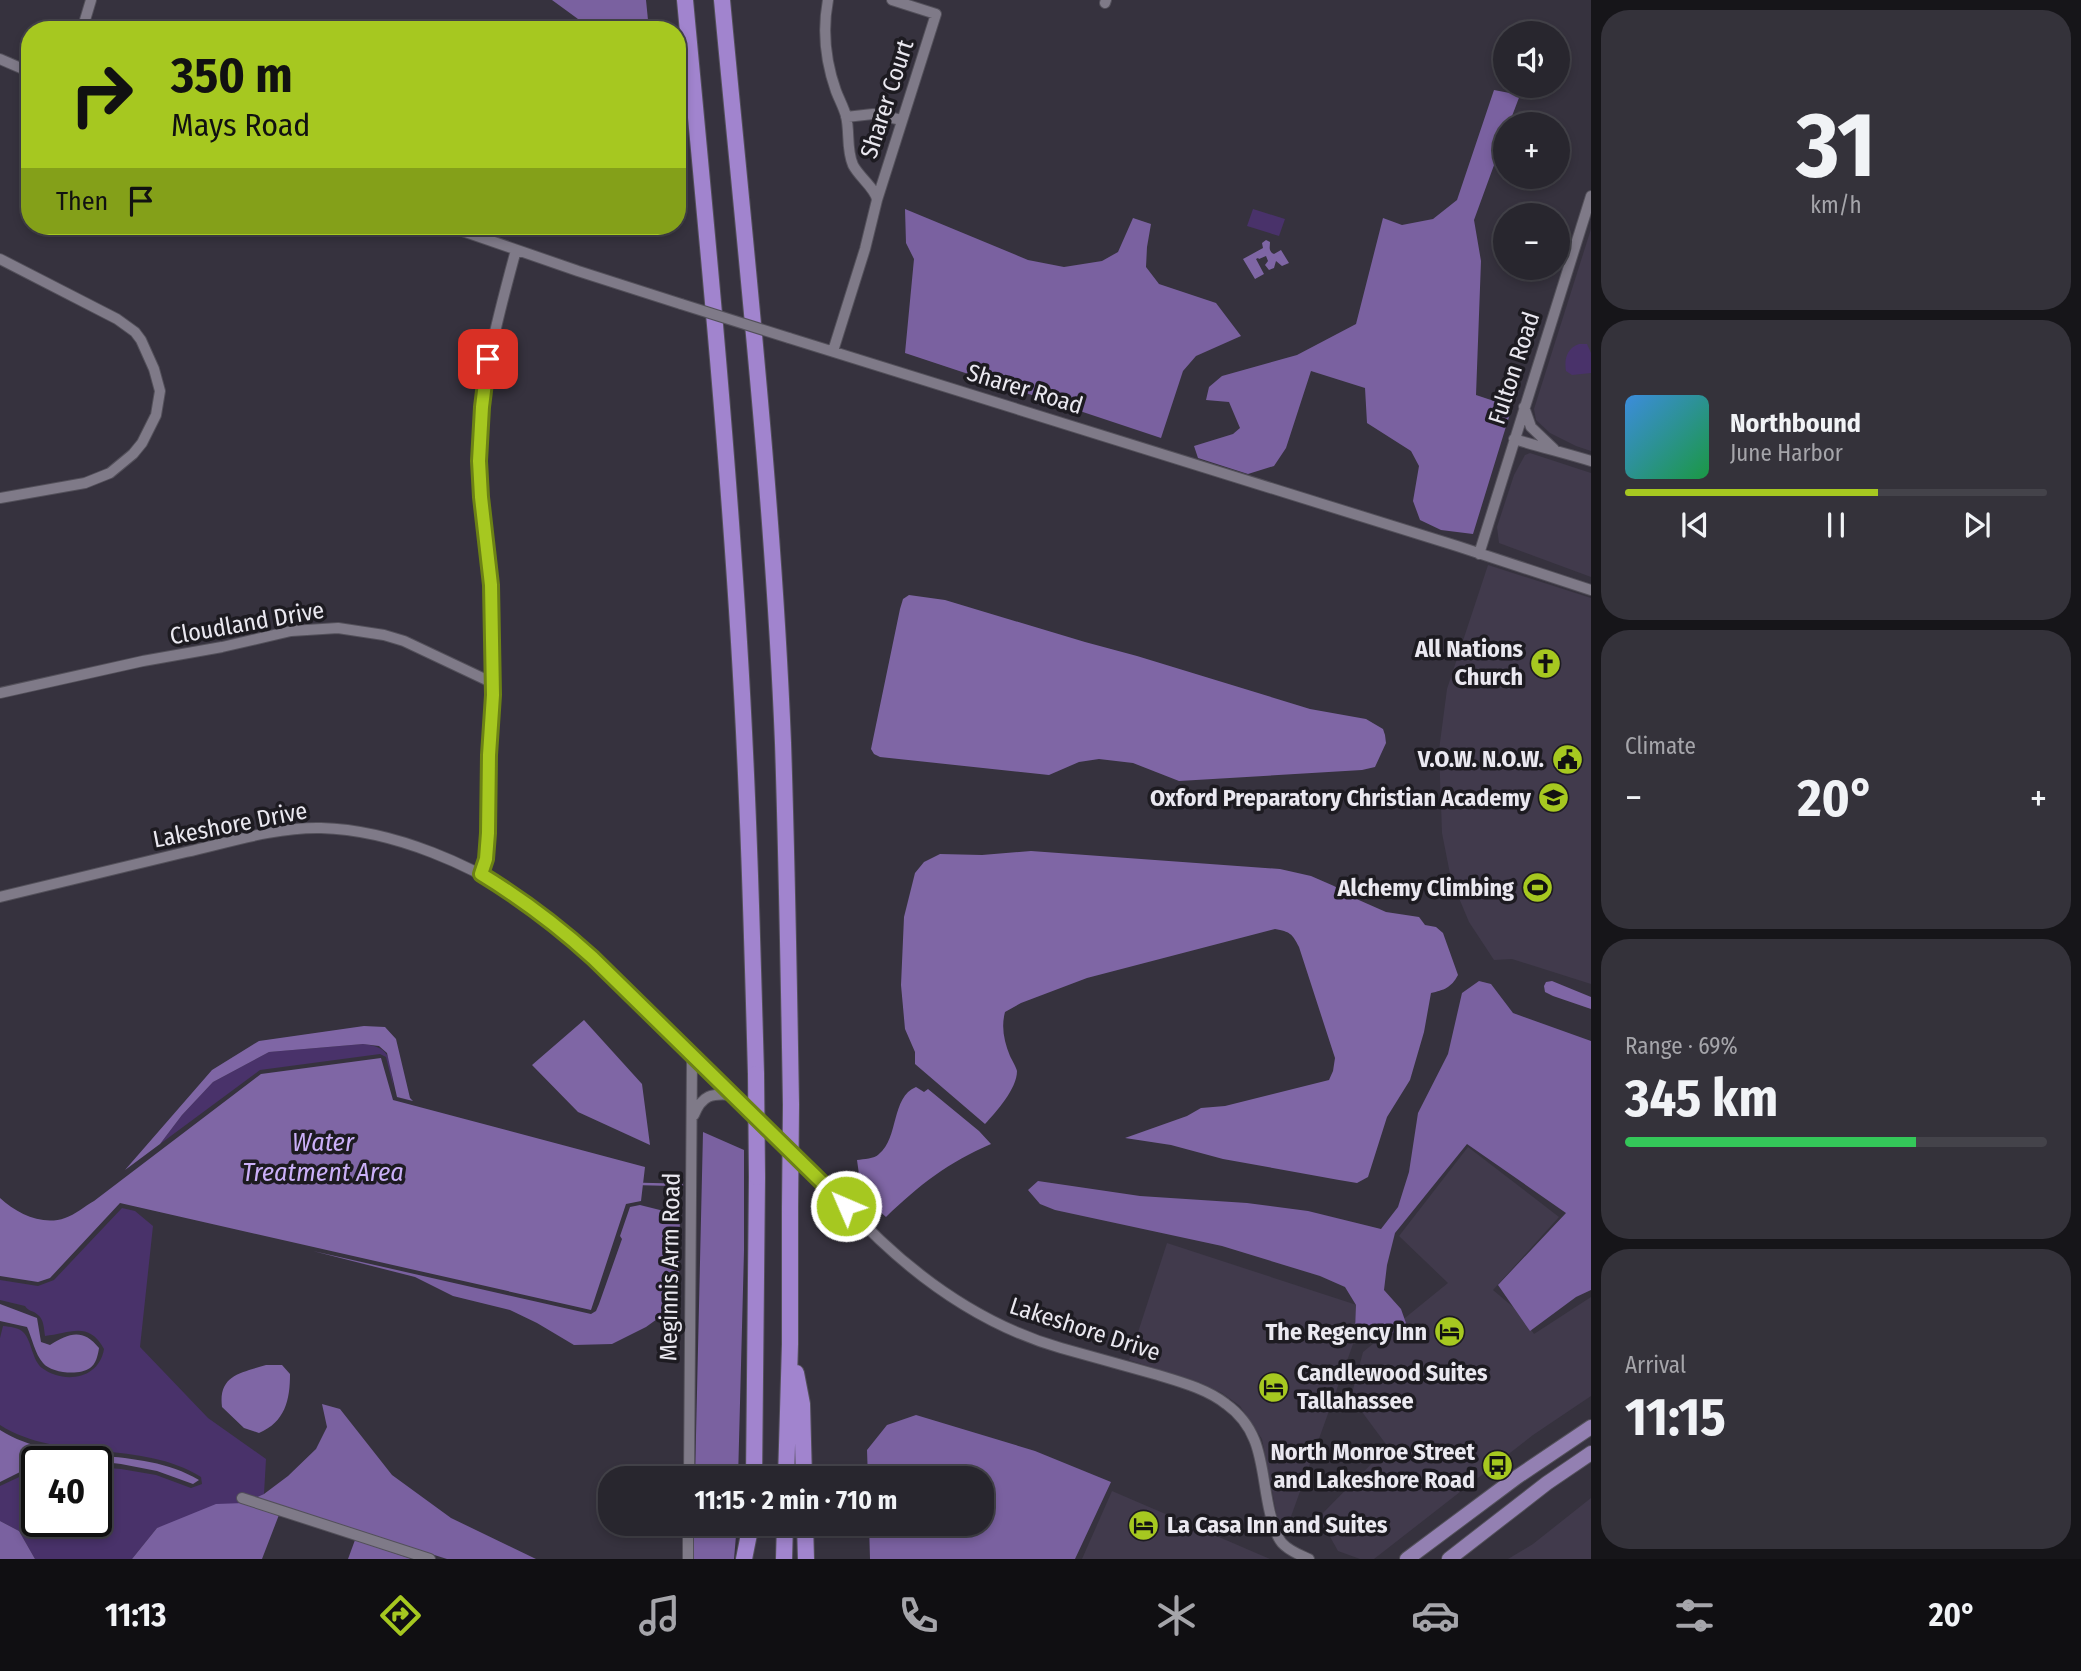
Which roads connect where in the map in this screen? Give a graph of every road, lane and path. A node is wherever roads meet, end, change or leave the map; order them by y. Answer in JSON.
{"nodes":[{"id":1,"x":91,"y":0,"type":"edge"},
{"id":2,"x":685,"y":0,"type":"edge"},
{"id":3,"x":722,"y":0,"type":"edge"},
{"id":4,"x":828,"y":0,"type":"edge"},
{"id":5,"x":892,"y":0,"type":"edge"},
{"id":6,"x":85,"y":21,"type":"edge"},
{"id":7,"x":0,"y":59,"type":"edge"},
{"id":8,"x":21,"y":68,"type":"edge"},
{"id":9,"x":846,"y":117,"type":"junction"},
{"id":10,"x":902,"y":120,"type":"junction"},
{"id":11,"x":1591,"y":196,"type":"edge"},
{"id":12,"x":877,"y":200,"type":"junction"},
{"id":13,"x":474,"y":235,"type":"edge"},
{"id":14,"x":516,"y":250,"type":"junction"},
{"id":15,"x":0,"y":259,"type":"edge"},
{"id":16,"x":833,"y":351,"type":"junction"},
{"id":17,"x":1524,"y":407,"type":"junction"},
{"id":18,"x":1514,"y":439,"type":"junction"},
{"id":19,"x":1554,"y":449,"type":"junction"},
{"id":20,"x":1591,"y":461,"type":"edge"},
{"id":21,"x":0,"y":498,"type":"edge"},
{"id":22,"x":1479,"y":554,"type":"junction"},
{"id":23,"x":1591,"y":590,"type":"edge"},
{"id":24,"x":493,"y":683,"type":"junction"},
{"id":25,"x":0,"y":693,"type":"edge"},
{"id":26,"x":481,"y":874,"type":"junction"},
{"id":27,"x":0,"y":897,"type":"edge"},
{"id":28,"x":692,"y":1056,"type":"junction"},
{"id":29,"x":732,"y":1095,"type":"junction"},
{"id":30,"x":693,"y":1118,"type":"junction"},
{"id":31,"x":790,"y":1344,"type":"junction"},
{"id":32,"x":1591,"y":1427,"type":"edge"},
{"id":33,"x":1591,"y":1453,"type":"edge"},
{"id":34,"x":1538,"y":1463,"type":"junction"},
{"id":35,"x":689,"y":1466,"type":"edge"},
{"id":36,"x":754,"y":1466,"type":"edge"},
{"id":37,"x":786,"y":1466,"type":"edge"},
{"id":38,"x":804,"y":1466,"type":"edge"},
{"id":39,"x":1547,"y":1483,"type":"junction"},
{"id":40,"x":242,"y":1498,"type":"dead end"},
{"id":41,"x":688,"y":1536,"type":"edge"},
{"id":42,"x":749,"y":1536,"type":"edge"},
{"id":43,"x":752,"y":1536,"type":"edge"},
{"id":44,"x":785,"y":1536,"type":"edge"},
{"id":45,"x":806,"y":1536,"type":"edge"},
{"id":46,"x":1454,"y":1556,"type":"edge"},
{"id":47,"x":429,"y":1559,"type":"edge"},
{"id":48,"x":688,"y":1559,"type":"edge"},
{"id":49,"x":744,"y":1559,"type":"edge"},
{"id":50,"x":752,"y":1559,"type":"edge"},
{"id":51,"x":784,"y":1559,"type":"edge"},
{"id":52,"x":807,"y":1559,"type":"edge"},
{"id":53,"x":1309,"y":1559,"type":"edge"},
{"id":54,"x":1407,"y":1559,"type":"edge"}],
"edges":[{"from":1,"to":6,"type":"street"},
{"from":2,"to":36,"type":"highway","bridge":true},
{"from":3,"to":31,"type":"highway","bridge":true},
{"from":4,"to":9,"type":"street","name":"Sharer Court"},
{"from":5,"to":10,"type":"street","name":"Sharer Court"},
{"from":7,"to":8,"type":"street"},
{"from":9,"to":10,"type":"street"},
{"from":9,"to":12,"type":"street","name":"Sharer Court"},
{"from":10,"to":12,"type":"street","name":"Sharer Court"},
{"from":11,"to":17,"type":"street","name":"Fulton Road"},
{"from":12,"to":16,"type":"street","name":"Sharer Court"},
{"from":13,"to":14,"type":"street","name":"Sharer Road"},
{"from":14,"to":16,"type":"street","name":"Sharer Road","bridge":true},
{"from":14,"to":24,"type":"street"},
{"from":15,"to":21,"type":"street"},
{"from":16,"to":22,"type":"street","name":"Sharer Road"},
{"from":17,"to":18,"type":"street","name":"Fulton Road"},
{"from":17,"to":19,"type":"street"},
{"from":18,"to":19,"type":"street"},
{"from":18,"to":22,"type":"street","name":"Fulton Road"},
{"from":19,"to":20,"type":"street"},
{"from":22,"to":23,"type":"street","name":"Sharer Road"},
{"from":24,"to":25,"type":"street","name":"Cloudland Drive"},
{"from":24,"to":26,"type":"street"},
{"from":26,"to":27,"type":"street","name":"Lakeshore Drive"},
{"from":26,"to":28,"type":"street","name":"Lakeshore Drive"},
{"from":28,"to":29,"type":"street","name":"Lakeshore Drive"},
{"from":28,"to":30,"type":"street","name":"Meginnis Arm Road"},
{"from":29,"to":30,"type":"street"},
{"from":29,"to":53,"type":"street","name":"Lakeshore Drive"},
{"from":30,"to":35,"type":"street","name":"Meginnis Arm Road"},
{"from":31,"to":37,"type":"highway"},
{"from":31,"to":38,"type":"highway"},
{"from":32,"to":34,"type":"main road"},
{"from":33,"to":39,"type":"main road"},
{"from":34,"to":39,"type":"main road"},
{"from":34,"to":54,"type":"main road"},
{"from":39,"to":46,"type":"main road"},
{"from":40,"to":47,"type":"street"},
{"from":41,"to":48,"type":"street"},
{"from":42,"to":49,"type":"highway"},
{"from":43,"to":50,"type":"highway"},
{"from":44,"to":51,"type":"highway"},
{"from":45,"to":52,"type":"highway"}]}
